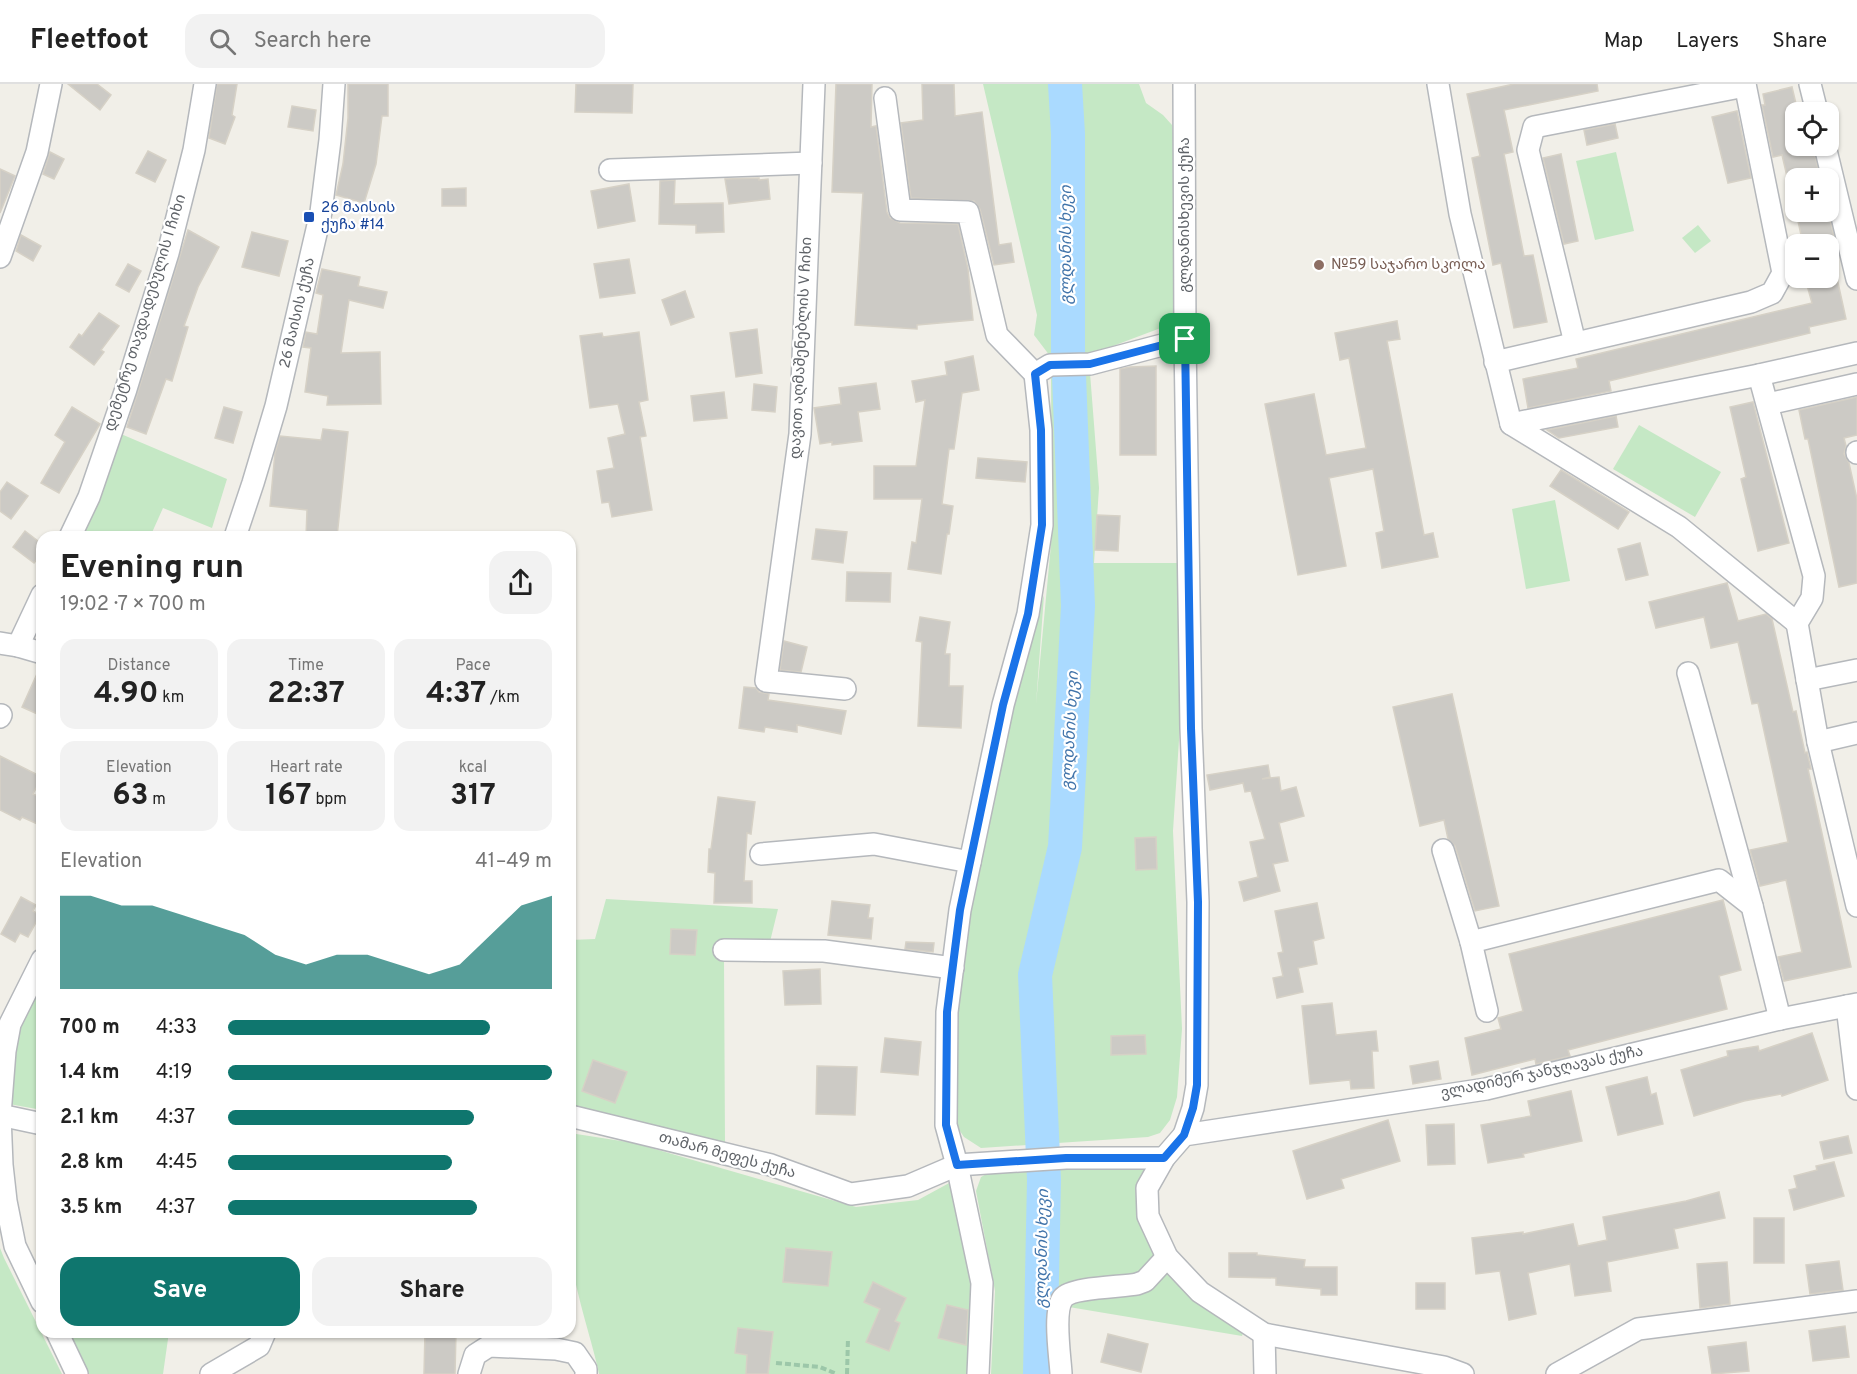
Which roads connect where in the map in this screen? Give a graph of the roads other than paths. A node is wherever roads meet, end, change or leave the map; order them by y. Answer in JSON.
{"nodes":[{"id":1,"x":51,"y":84,"type":"edge"},
{"id":2,"x":205,"y":84,"type":"edge"},
{"id":3,"x":334,"y":84,"type":"edge"},
{"id":4,"x":814,"y":84,"type":"edge"},
{"id":5,"x":1184,"y":84,"type":"edge"},
{"id":6,"x":1438,"y":84,"type":"edge"},
{"id":7,"x":1810,"y":84,"type":"edge"},
{"id":8,"x":1745,"y":85,"type":"edge"},
{"id":9,"x":885,"y":98,"type":"dead end"},
{"id":10,"x":1814,"y":102,"type":"edge"},
{"id":11,"x":1827,"y":156,"type":"edge"},
{"id":12,"x":811,"y":163,"type":"junction"},
{"id":13,"x":610,"y":170,"type":"dead end"},
{"id":14,"x":0,"y":257,"type":"edge"},
{"id":15,"x":1857,"y":279,"type":"edge"},
{"id":16,"x":1185,"y":339,"type":"junction"},
{"id":17,"x":1575,"y":343,"type":"junction"},
{"id":18,"x":1857,"y":353,"type":"edge"},
{"id":19,"x":1495,"y":362,"type":"junction"},
{"id":20,"x":1043,"y":370,"type":"junction"},
{"id":21,"x":1760,"y":375,"type":"junction"},
{"id":22,"x":1857,"y":384,"type":"edge"},
{"id":23,"x":1768,"y":404,"type":"junction"},
{"id":24,"x":1511,"y":424,"type":"junction"},
{"id":25,"x":72,"y":531,"type":"edge"},
{"id":26,"x":237,"y":531,"type":"edge"},
{"id":27,"x":36,"y":604,"type":"edge"},
{"id":28,"x":1797,"y":622,"type":"junction"},
{"id":29,"x":9,"y":645,"type":"edge"},
{"id":30,"x":36,"y":652,"type":"edge"},
{"id":31,"x":1857,"y":670,"type":"edge"},
{"id":32,"x":1688,"y":673,"type":"dead end"},
{"id":33,"x":1807,"y":680,"type":"junction"},
{"id":34,"x":845,"y":689,"type":"dead end"},
{"id":35,"x":1857,"y":733,"type":"edge"},
{"id":36,"x":1818,"y":741,"type":"junction"},
{"id":37,"x":1443,"y":850,"type":"dead end"},
{"id":38,"x":761,"y":854,"type":"dead end"},
{"id":39,"x":970,"y":862,"type":"junction"},
{"id":40,"x":1752,"y":906,"type":"junction"},
{"id":41,"x":1857,"y":906,"type":"edge"},
{"id":42,"x":1471,"y":942,"type":"junction"},
{"id":43,"x":724,"y":950,"type":"dead end"},
{"id":44,"x":953,"y":968,"type":"junction"},
{"id":45,"x":36,"y":971,"type":"edge"},
{"id":46,"x":1852,"y":1005,"type":"edge"},
{"id":47,"x":1487,"y":1011,"type":"dead end"},
{"id":48,"x":1780,"y":1019,"type":"junction"},
{"id":49,"x":5,"y":1022,"type":"edge"},
{"id":50,"x":1857,"y":1089,"type":"edge"},
{"id":51,"x":0,"y":1114,"type":"edge"},
{"id":52,"x":576,"y":1117,"type":"edge"},
{"id":53,"x":36,"y":1123,"type":"edge"},
{"id":54,"x":1184,"y":1135,"type":"junction"},
{"id":55,"x":1164,"y":1158,"type":"junction"},
{"id":56,"x":957,"y":1165,"type":"junction"},
{"id":57,"x":3,"y":1201,"type":"edge"},
{"id":58,"x":1167,"y":1257,"type":"junction"},
{"id":59,"x":36,"y":1283,"type":"edge"},
{"id":60,"x":1857,"y":1301,"type":"edge"},
{"id":61,"x":1264,"y":1334,"type":"junction"},
{"id":62,"x":60,"y":1338,"type":"edge"},
{"id":63,"x":262,"y":1338,"type":"edge"},
{"id":64,"x":1061,"y":1373,"type":"edge"},
{"id":65,"x":77,"y":1374,"type":"edge"},
{"id":66,"x":211,"y":1374,"type":"edge"},
{"id":67,"x":469,"y":1374,"type":"edge"},
{"id":68,"x":586,"y":1374,"type":"edge"},
{"id":69,"x":978,"y":1374,"type":"edge"},
{"id":70,"x":1265,"y":1374,"type":"edge"},
{"id":71,"x":1463,"y":1374,"type":"edge"},
{"id":72,"x":1557,"y":1374,"type":"edge"}],
"edges":[{"from":1,"to":14,"type":"street"},
{"from":2,"to":25,"type":"street","name":"დემეტრე თავდადებულის I ჩიხი"},
{"from":3,"to":26,"type":"street","name":"26 მაისის ქუჩა"},
{"from":4,"to":12,"type":"street","name":"დავით აღმაშენებლის V ჩიხი"},
{"from":5,"to":16,"type":"street","name":"გლდანისხევის ქუჩა"},
{"from":6,"to":19,"type":"street"},
{"from":7,"to":10,"type":"street"},
{"from":8,"to":17,"type":"street"},
{"from":8,"to":17,"type":"street"},
{"from":9,"to":20,"type":"street"},
{"from":11,"to":15,"type":"street"},
{"from":12,"to":13,"type":"street"},
{"from":12,"to":34,"type":"street","name":"დავით აღმაშენებლის V ჩიხი"},
{"from":16,"to":20,"type":"street"},
{"from":16,"to":54,"type":"street","name":"გლდანისხევის ქუჩა"},
{"from":17,"to":19,"type":"street"},
{"from":18,"to":21,"type":"street"},
{"from":19,"to":24,"type":"street"},
{"from":20,"to":39,"type":"street"},
{"from":21,"to":23,"type":"street"},
{"from":21,"to":24,"type":"street"},
{"from":22,"to":23,"type":"street"},
{"from":23,"to":28,"type":"street"},
{"from":24,"to":28,"type":"street"},
{"from":27,"to":29,"type":"street"},
{"from":28,"to":33,"type":"street"},
{"from":29,"to":30,"type":"street"},
{"from":31,"to":33,"type":"street"},
{"from":32,"to":40,"type":"street"},
{"from":33,"to":36,"type":"street"},
{"from":35,"to":36,"type":"street"},
{"from":36,"to":41,"type":"street"},
{"from":37,"to":42,"type":"street"},
{"from":38,"to":39,"type":"street"},
{"from":39,"to":44,"type":"street"},
{"from":40,"to":42,"type":"street"},
{"from":40,"to":48,"type":"street"},
{"from":42,"to":47,"type":"street"},
{"from":43,"to":44,"type":"street"},
{"from":44,"to":56,"type":"street"},
{"from":45,"to":49,"type":"street"},
{"from":46,"to":48,"type":"street","name":"ვლადიმერ ჯანჯღავას ქუჩა"},
{"from":46,"to":50,"type":"street"},
{"from":48,"to":54,"type":"street","name":"ვლადიმერ ჯანჯღავას ქუჩა"},
{"from":49,"to":51,"type":"street"},
{"from":51,"to":53,"type":"street"},
{"from":51,"to":57,"type":"street"},
{"from":52,"to":56,"type":"street","name":"თამარ მეფეს ქუჩა"},
{"from":54,"to":55,"type":"street"},
{"from":55,"to":56,"type":"street"},
{"from":55,"to":58,"type":"street"},
{"from":56,"to":69,"type":"street"},
{"from":57,"to":59,"type":"street"},
{"from":58,"to":61,"type":"street"},
{"from":58,"to":64,"type":"street"},
{"from":60,"to":72,"type":"street"},
{"from":61,"to":70,"type":"street"},
{"from":61,"to":71,"type":"street"},
{"from":62,"to":65,"type":"street"},
{"from":63,"to":66,"type":"street"},
{"from":67,"to":68,"type":"street"}]}
